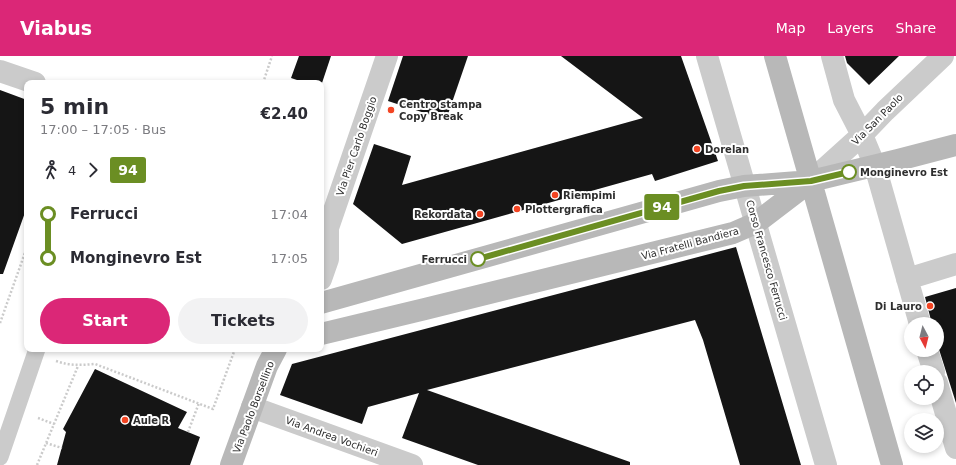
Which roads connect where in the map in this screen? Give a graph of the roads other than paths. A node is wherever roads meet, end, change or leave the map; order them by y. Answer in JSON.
{"nodes":[{"id":1,"x":387,"y":56,"type":"edge"},
{"id":2,"x":707,"y":56,"type":"edge"},
{"id":3,"x":775,"y":56,"type":"edge"},
{"id":4,"x":832,"y":56,"type":"edge"},
{"id":5,"x":942,"y":56,"type":"edge"},
{"id":6,"x":0,"y":71,"type":"edge"},
{"id":7,"x":27,"y":80,"type":"edge"},
{"id":8,"x":862,"y":135,"type":"junction"},
{"id":9,"x":956,"y":145,"type":"edge"},
{"id":10,"x":875,"y":166,"type":"junction"},
{"id":11,"x":811,"y":181,"type":"junction"},
{"id":12,"x":744,"y":186,"type":"junction"},
{"id":13,"x":756,"y":223,"type":"junction"},
{"id":14,"x":324,"y":230,"type":"edge"},
{"id":15,"x":956,"y":264,"type":"edge"},
{"id":16,"x":324,"y":270,"type":"edge"},
{"id":17,"x":907,"y":279,"type":"junction"},
{"id":18,"x":324,"y":302,"type":"edge"},
{"id":19,"x":918,"y":317,"type":"edge"},
{"id":20,"x":324,"y":333,"type":"edge"},
{"id":21,"x":36,"y":352,"type":"edge"},
{"id":22,"x":275,"y":352,"type":"edge"},
{"id":23,"x":943,"y":405,"type":"edge"},
{"id":24,"x":252,"y":407,"type":"junction"},
{"id":25,"x":956,"y":448,"type":"edge"},
{"id":26,"x":6,"y":459,"type":"edge"},
{"id":27,"x":231,"y":465,"type":"edge"},
{"id":28,"x":412,"y":465,"type":"edge"},
{"id":29,"x":826,"y":465,"type":"edge"},
{"id":30,"x":892,"y":465,"type":"edge"}],
"edges":[{"from":1,"to":14,"type":"street","name":"Via Pier Carlo Boggio"},
{"from":2,"to":12,"type":"street","name":"Corso Francesco Ferrucci"},
{"from":3,"to":11,"type":"street"},
{"from":4,"to":8,"type":"street"},
{"from":5,"to":8,"type":"street","name":"Via San Paolo"},
{"from":6,"to":7,"type":"street"},
{"from":8,"to":10,"type":"street"},
{"from":8,"to":11,"type":"street","name":"Via San Paolo"},
{"from":9,"to":10,"type":"street"},
{"from":10,"to":11,"type":"street"},
{"from":10,"to":17,"type":"street"},
{"from":11,"to":12,"type":"street"},
{"from":11,"to":13,"type":"street","name":"Via Fratelli Bandiera"},
{"from":11,"to":30,"type":"street"},
{"from":12,"to":13,"type":"street","name":"Corso Francesco Ferrucci"},
{"from":12,"to":18,"type":"street"},
{"from":13,"to":20,"type":"street","name":"Via Fratelli Bandiera"},
{"from":13,"to":29,"type":"street","name":"Corso Francesco Ferrucci"},
{"from":14,"to":16,"type":"street","name":"Via Pier Carlo Boggio"},
{"from":15,"to":17,"type":"street"},
{"from":17,"to":19,"type":"street"},
{"from":21,"to":26,"type":"lane"},
{"from":22,"to":24,"type":"street","name":"Via Paolo Borsellino"},
{"from":23,"to":25,"type":"street"},
{"from":24,"to":27,"type":"street","name":"Via Paolo Borsellino"},
{"from":24,"to":28,"type":"street","name":"Via Andrea Vochieri"}]}
